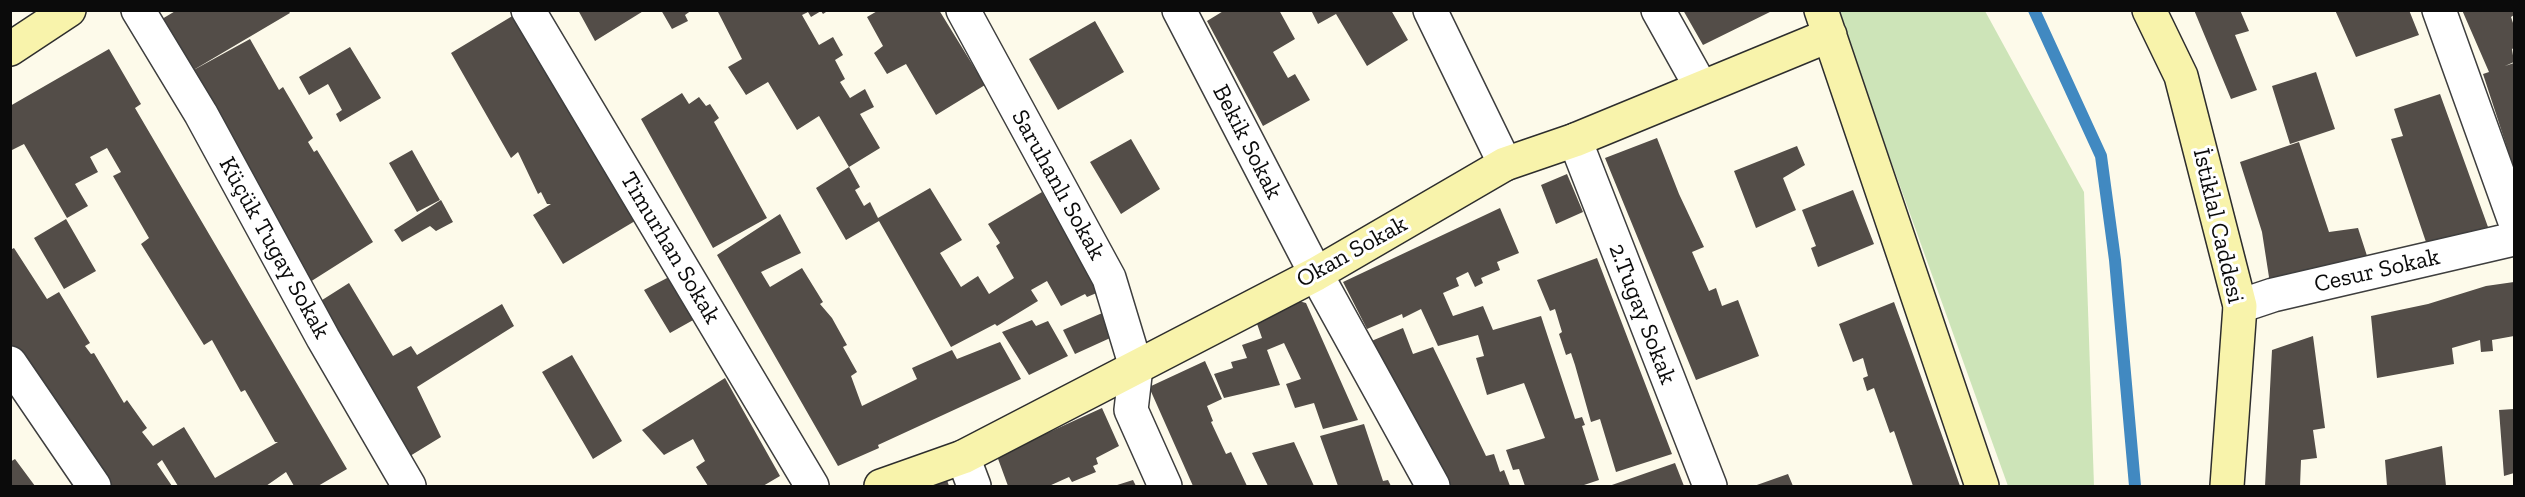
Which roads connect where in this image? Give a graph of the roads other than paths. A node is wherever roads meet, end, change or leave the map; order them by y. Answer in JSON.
{"nodes":[{"id":1,"x":69,"y":10,"type":"edge"},
{"id":2,"x":138,"y":10,"type":"edge"},
{"id":3,"x":528,"y":10,"type":"edge"},
{"id":4,"x":963,"y":10,"type":"edge"},
{"id":5,"x":1179,"y":10,"type":"edge"},
{"id":6,"x":1430,"y":10,"type":"edge"},
{"id":7,"x":1658,"y":10,"type":"edge"},
{"id":8,"x":2149,"y":10,"type":"edge"},
{"id":9,"x":2439,"y":10,"type":"edge"},
{"id":10,"x":1825,"y":22,"type":"edge"},
{"id":11,"x":10,"y":49,"type":"edge"},
{"id":12,"x":1701,"y":87,"type":"junction"},
{"id":13,"x":1575,"y":140,"type":"junction"},
{"id":14,"x":1505,"y":164,"type":"junction"},
{"id":15,"x":2514,"y":219,"type":"edge"},
{"id":16,"x":2514,"y":239,"type":"edge"},
{"id":17,"x":1316,"y":274,"type":"junction"},
{"id":18,"x":2240,"y":306,"type":"junction"},
{"id":19,"x":10,"y":363,"type":"edge"},
{"id":20,"x":1136,"y":367,"type":"junction"},
{"id":21,"x":968,"y":472,"type":"edge"},
{"id":22,"x":94,"y":486,"type":"edge"},
{"id":23,"x":409,"y":486,"type":"edge"},
{"id":24,"x":812,"y":486,"type":"edge"},
{"id":25,"x":881,"y":486,"type":"edge"},
{"id":26,"x":1165,"y":486,"type":"edge"},
{"id":27,"x":1433,"y":486,"type":"edge"},
{"id":28,"x":1710,"y":486,"type":"edge"},
{"id":29,"x":1982,"y":486,"type":"edge"},
{"id":30,"x":2227,"y":486,"type":"edge"}],
"edges":[{"from":1,"to":11,"type":"street"},
{"from":2,"to":23,"type":"street","name":"Küçük Tugay Sokak"},
{"from":3,"to":24,"type":"street","name":"Timurhan Sokak"},
{"from":4,"to":20,"type":"street","name":"Saruhanlı Sokak"},
{"from":5,"to":17,"type":"street","name":"Bekik Sokak"},
{"from":6,"to":14,"type":"street"},
{"from":7,"to":12,"type":"street"},
{"from":8,"to":18,"type":"street","name":"İstiklal Caddesi"},
{"from":9,"to":15,"type":"street"},
{"from":10,"to":12,"type":"street","name":"Okan Sokak"},
{"from":10,"to":29,"type":"street"},
{"from":12,"to":13,"type":"street","name":"Okan Sokak"},
{"from":13,"to":14,"type":"street","name":"Okan Sokak"},
{"from":13,"to":28,"type":"street","name":"2.Tugay Sokak"},
{"from":14,"to":17,"type":"street","name":"Okan Sokak"},
{"from":16,"to":18,"type":"street","name":"Cesur Sokak"},
{"from":17,"to":20,"type":"street","name":"Okan Sokak"},
{"from":17,"to":27,"type":"street","name":"Bekik Sokak"},
{"from":18,"to":30,"type":"street","name":"İstiklal Caddesi"},
{"from":19,"to":22,"type":"street"},
{"from":20,"to":21,"type":"street","name":"Okan Sokak"},
{"from":20,"to":26,"type":"street"},
{"from":21,"to":25,"type":"street","name":"Okan Sokak"}]}
